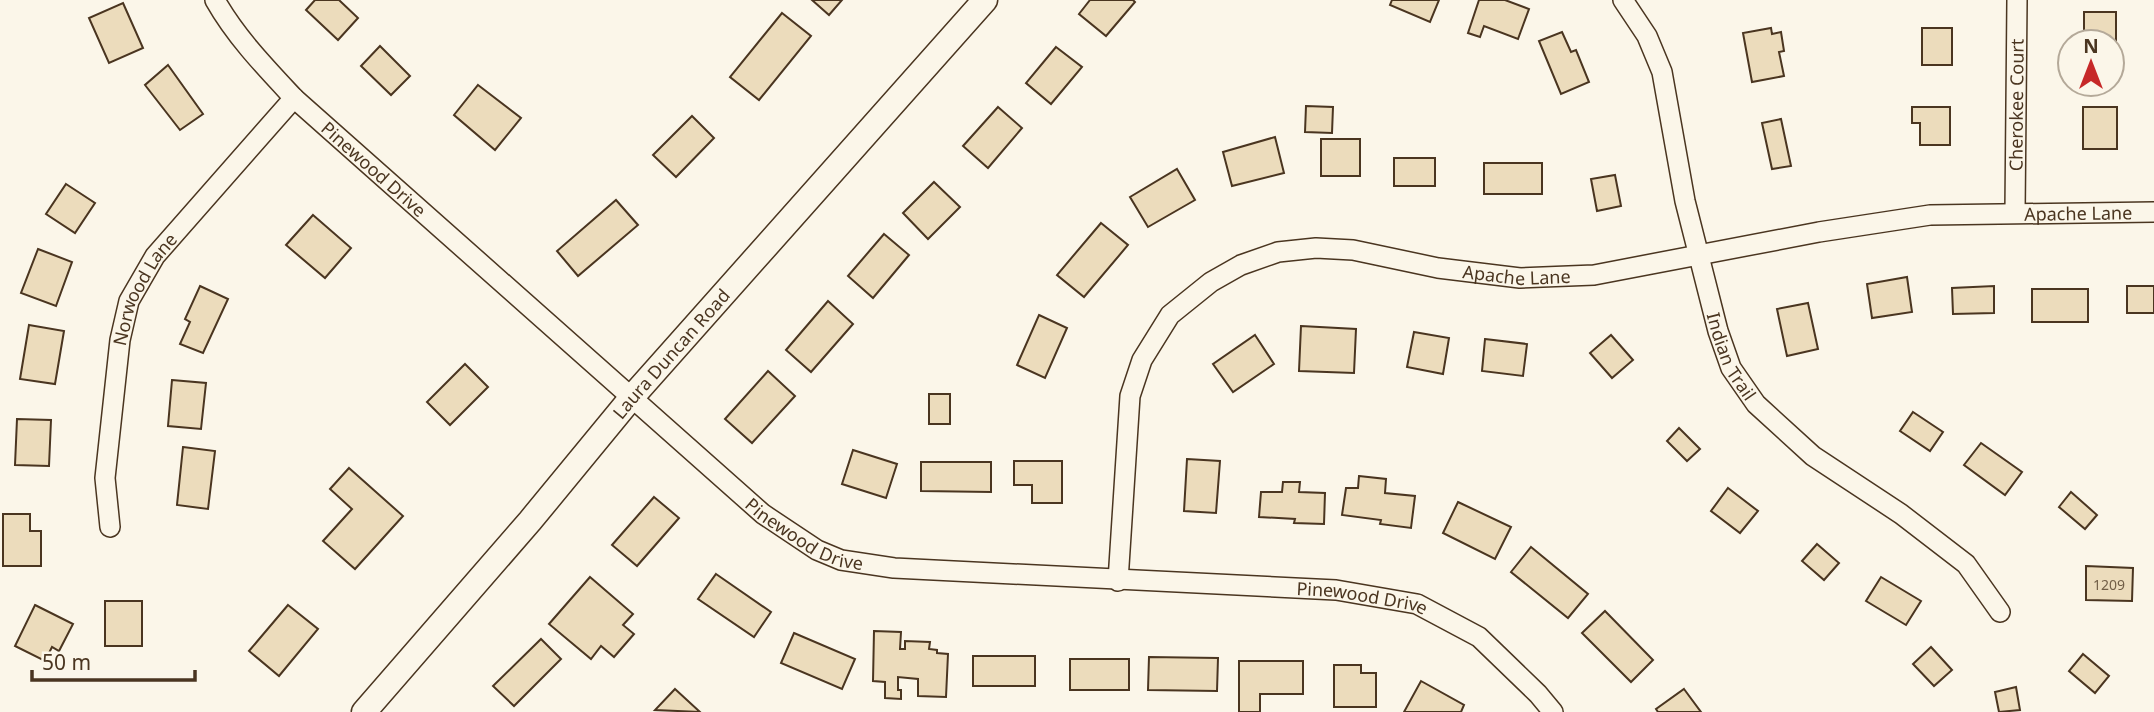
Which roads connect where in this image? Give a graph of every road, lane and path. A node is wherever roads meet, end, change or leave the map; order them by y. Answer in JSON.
{"nodes":[{"id":1,"x":215,"y":0,"type":"edge"},
{"id":2,"x":985,"y":0,"type":"edge"},
{"id":3,"x":1623,"y":0,"type":"edge"},
{"id":4,"x":2017,"y":0,"type":"edge"},
{"id":5,"x":294,"y":98,"type":"junction"},
{"id":6,"x":2015,"y":212,"type":"junction"},
{"id":7,"x":2154,"y":212,"type":"edge"},
{"id":8,"x":1699,"y":256,"type":"junction"},
{"id":9,"x":632,"y":397,"type":"junction"},
{"id":10,"x":110,"y":527,"type":"dead end"},
{"id":11,"x":1118,"y":580,"type":"junction"},
{"id":12,"x":2000,"y":612,"type":"dead end"},
{"id":13,"x":364,"y":712,"type":"edge"},
{"id":14,"x":1553,"y":712,"type":"edge"}],
"edges":[{"from":1,"to":5,"type":"street","name":"Pinewood Drive"},
{"from":2,"to":9,"type":"street","name":"Laura Duncan Road"},
{"from":3,"to":8,"type":"street","name":"Indian Trail"},
{"from":4,"to":6,"type":"street","name":"Cherokee Court"},
{"from":5,"to":9,"type":"street","name":"Pinewood Drive"},
{"from":5,"to":10,"type":"street","name":"Norwood Lane"},
{"from":6,"to":7,"type":"street","name":"Apache Lane"},
{"from":6,"to":8,"type":"street","name":"Apache Lane"},
{"from":8,"to":11,"type":"street","name":"Apache Lane"},
{"from":8,"to":12,"type":"street","name":"Indian Trail"},
{"from":9,"to":11,"type":"street","name":"Pinewood Drive"},
{"from":9,"to":13,"type":"street","name":"Laura Duncan Road"},
{"from":11,"to":14,"type":"street","name":"Pinewood Drive"}]}
